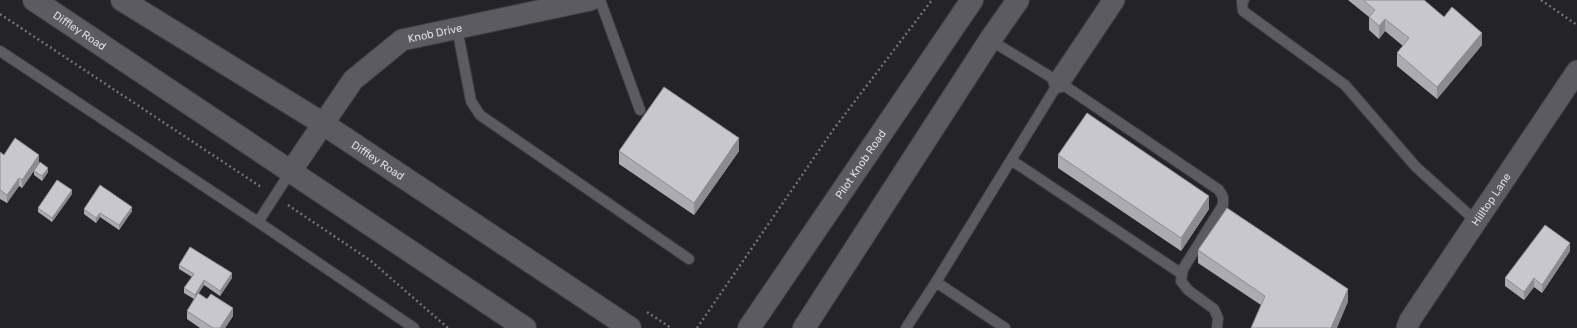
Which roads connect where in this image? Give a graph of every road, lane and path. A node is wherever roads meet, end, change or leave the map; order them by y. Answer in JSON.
{"nodes":[{"id":1,"x":34,"y":0,"type":"edge"},
{"id":2,"x":122,"y":0,"type":"edge"},
{"id":3,"x":590,"y":0,"type":"edge"},
{"id":4,"x":600,"y":0,"type":"edge"},
{"id":5,"x":932,"y":0,"type":"edge"},
{"id":6,"x":972,"y":0,"type":"edge"},
{"id":7,"x":1018,"y":0,"type":"edge"},
{"id":8,"x":1114,"y":0,"type":"edge"},
{"id":9,"x":1244,"y":0,"type":"edge"},
{"id":10,"x":1541,"y":0,"type":"edge"},
{"id":11,"x":0,"y":14,"type":"edge"},
{"id":12,"x":1577,"y":25,"type":"edge"},
{"id":13,"x":457,"y":28,"type":"junction"},
{"id":14,"x":990,"y":40,"type":"junction"},
{"id":15,"x":0,"y":51,"type":"edge"},
{"id":16,"x":1577,"y":71,"type":"edge"},
{"id":17,"x":1059,"y":82,"type":"junction"},
{"id":18,"x":640,"y":110,"type":"dead end"},
{"id":19,"x":322,"y":123,"type":"junction"},
{"id":20,"x":1011,"y":160,"type":"junction"},
{"id":21,"x":290,"y":171,"type":"junction"},
{"id":22,"x":275,"y":196,"type":"junction"},
{"id":23,"x":1476,"y":221,"type":"junction"},
{"id":24,"x":258,"y":222,"type":"junction"},
{"id":25,"x":689,"y":259,"type":"dead end"},
{"id":26,"x":1182,"y":274,"type":"junction"},
{"id":27,"x":936,"y":282,"type":"junction"},
{"id":28,"x":414,"y":328,"type":"edge"},
{"id":29,"x":448,"y":328,"type":"edge"},
{"id":30,"x":524,"y":328,"type":"edge"},
{"id":31,"x":630,"y":328,"type":"edge"},
{"id":32,"x":697,"y":328,"type":"edge"},
{"id":33,"x":750,"y":328,"type":"edge"},
{"id":34,"x":804,"y":328,"type":"edge"},
{"id":35,"x":906,"y":328,"type":"edge"},
{"id":36,"x":1005,"y":328,"type":"edge"},
{"id":37,"x":1217,"y":328,"type":"edge"},
{"id":38,"x":1407,"y":328,"type":"edge"}],
"edges":[{"from":1,"to":21,"type":"main road","name":"Diffley Road"},
{"from":2,"to":19,"type":"main road","name":"Diffley Road"},
{"from":3,"to":13,"type":"street","name":"Knob Drive"},
{"from":4,"to":18,"type":"lane"},
{"from":5,"to":32,"type":"path"},
{"from":6,"to":33,"type":"main road","name":"Pilot Knob Road"},
{"from":7,"to":14,"type":"main road"},
{"from":8,"to":17,"type":"street"},
{"from":9,"to":23,"type":"lane"},
{"from":10,"to":12,"type":"path"},
{"from":11,"to":22,"type":"path"},
{"from":13,"to":19,"type":"street","name":"Knob Drive"},
{"from":13,"to":25,"type":"lane"},
{"from":14,"to":17,"type":"lane"},
{"from":14,"to":34,"type":"main road"},
{"from":15,"to":24,"type":"lane"},
{"from":16,"to":23,"type":"street","name":"Hilltop Lane"},
{"from":17,"to":20,"type":"lane"},
{"from":17,"to":26,"type":"lane"},
{"from":19,"to":21,"type":"street","name":"Knob Drive"},
{"from":19,"to":31,"type":"main road","name":"Diffley Road"},
{"from":20,"to":26,"type":"lane"},
{"from":20,"to":27,"type":"lane"},
{"from":21,"to":22,"type":"lane"},
{"from":21,"to":30,"type":"main road","name":"Diffley Road"},
{"from":22,"to":24,"type":"lane"},
{"from":22,"to":29,"type":"path"},
{"from":23,"to":38,"type":"street","name":"Hilltop Lane"},
{"from":24,"to":28,"type":"lane"},
{"from":26,"to":37,"type":"lane"},
{"from":27,"to":35,"type":"lane"},
{"from":27,"to":36,"type":"lane"}]}
